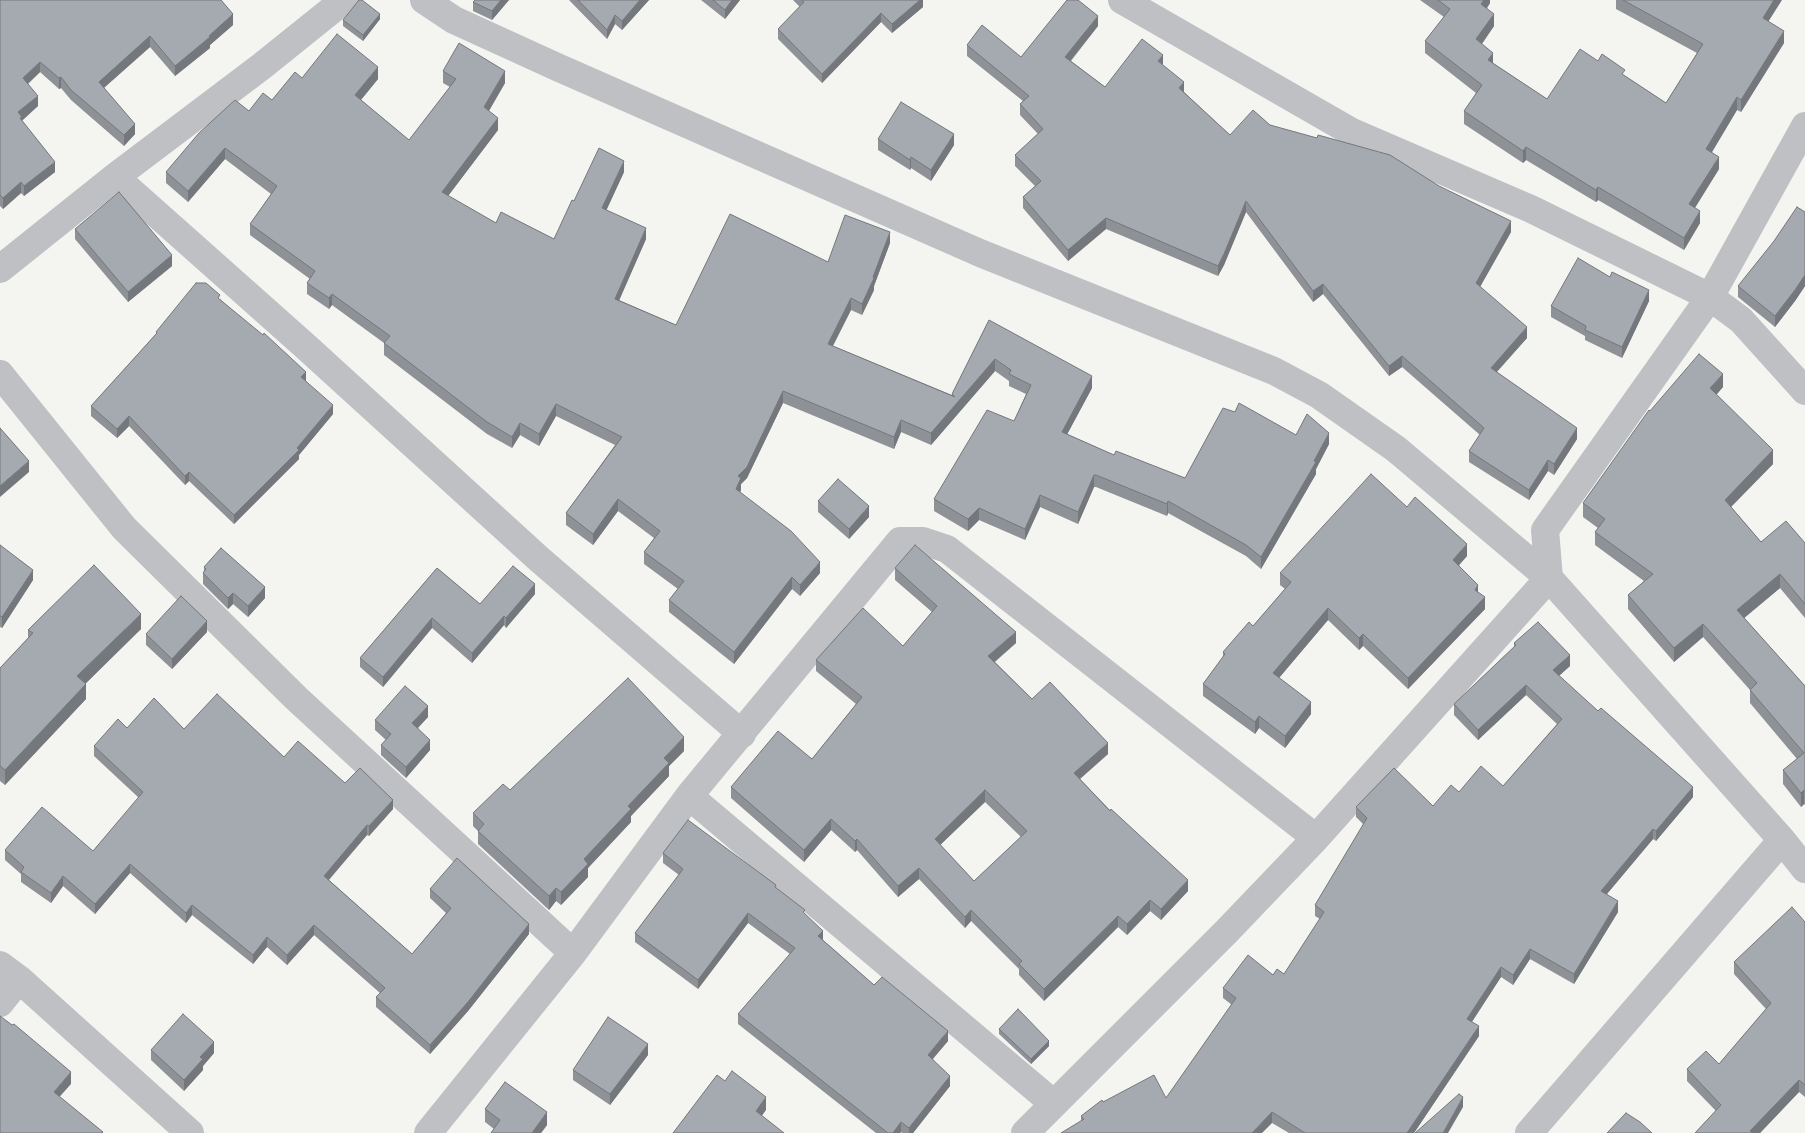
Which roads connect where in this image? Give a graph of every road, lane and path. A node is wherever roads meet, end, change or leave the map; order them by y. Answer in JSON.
{"nodes":[{"id":1,"x":344,"y":0,"type":"edge"},
{"id":2,"x":424,"y":0,"type":"edge"},
{"id":3,"x":1122,"y":0,"type":"edge"},
{"id":4,"x":1805,"y":126,"type":"edge"},
{"id":5,"x":115,"y":177,"type":"junction"},
{"id":6,"x":0,"y":269,"type":"edge"},
{"id":7,"x":1710,"y":297,"type":"junction"},
{"id":8,"x":0,"y":374,"type":"edge"},
{"id":9,"x":1805,"y":391,"type":"edge"},
{"id":10,"x":1549,"y":578,"type":"junction"},
{"id":11,"x":742,"y":734,"type":"junction"},
{"id":12,"x":689,"y":796,"type":"junction"},
{"id":13,"x":1316,"y":838,"type":"junction"},
{"id":14,"x":1782,"y":840,"type":"junction"},
{"id":15,"x":1805,"y":869,"type":"edge"},
{"id":16,"x":573,"y":952,"type":"junction"},
{"id":17,"x":9,"y":972,"type":"edge"},
{"id":18,"x":0,"y":1003,"type":"edge"},
{"id":19,"x":1054,"y":1104,"type":"junction"},
{"id":20,"x":176,"y":1129,"type":"edge"},
{"id":21,"x":428,"y":1133,"type":"edge"},
{"id":22,"x":1025,"y":1133,"type":"edge"},
{"id":23,"x":1529,"y":1133,"type":"edge"}],
"edges":[{"from":1,"to":5,"type":"street"},
{"from":2,"to":10,"type":"street"},
{"from":3,"to":7,"type":"street"},
{"from":4,"to":7,"type":"street"},
{"from":5,"to":6,"type":"street"},
{"from":5,"to":11,"type":"street"},
{"from":7,"to":9,"type":"street"},
{"from":7,"to":10,"type":"street"},
{"from":8,"to":16,"type":"street"},
{"from":10,"to":13,"type":"street"},
{"from":10,"to":14,"type":"street"},
{"from":11,"to":12,"type":"street"},
{"from":11,"to":13,"type":"street"},
{"from":12,"to":16,"type":"street"},
{"from":12,"to":19,"type":"street"},
{"from":13,"to":19,"type":"street"},
{"from":14,"to":15,"type":"street"},
{"from":14,"to":23,"type":"street"},
{"from":16,"to":21,"type":"street"},
{"from":17,"to":18,"type":"street"},
{"from":17,"to":20,"type":"street"},
{"from":19,"to":22,"type":"street"}]}
